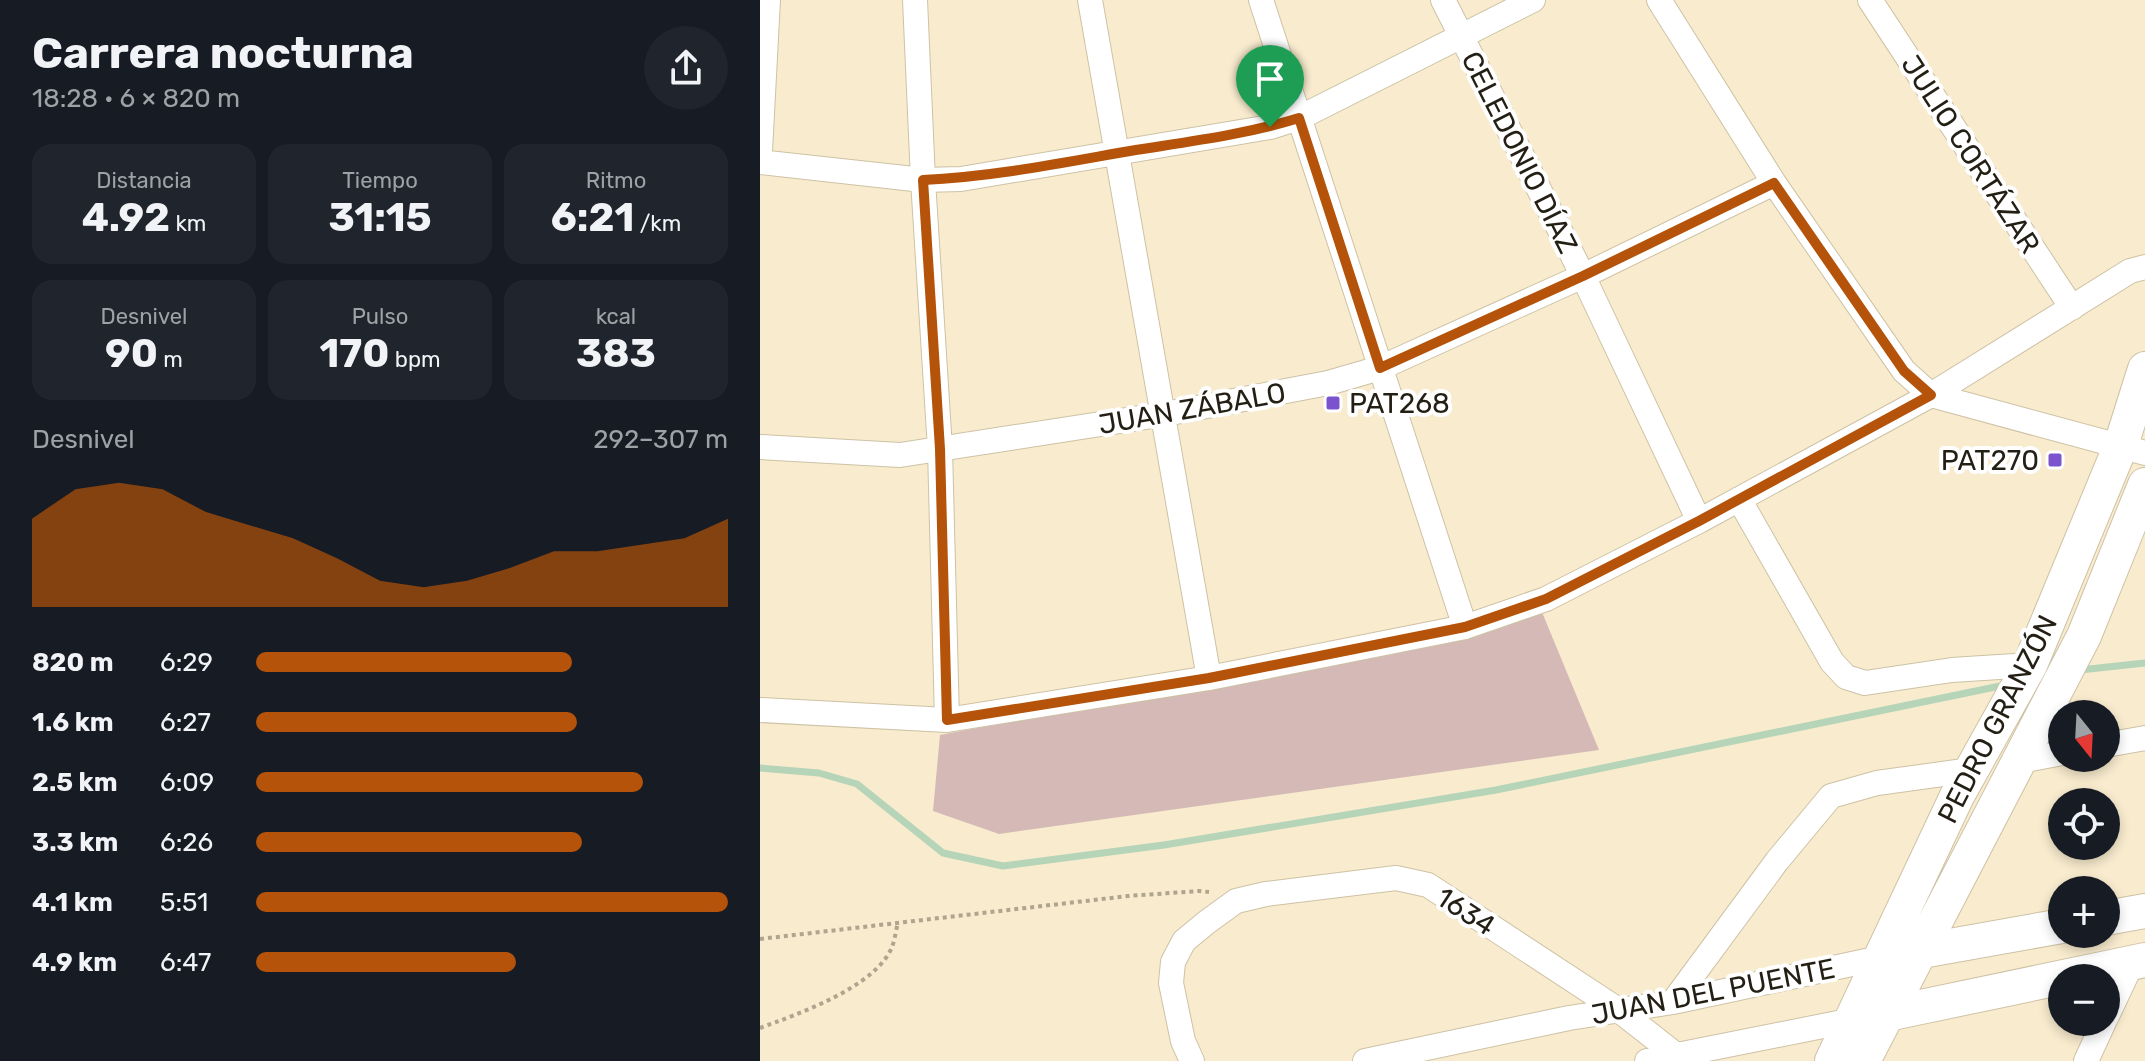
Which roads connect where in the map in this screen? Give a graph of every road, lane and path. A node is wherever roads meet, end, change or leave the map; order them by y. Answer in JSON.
{"nodes":[{"id":1,"x":768,"y":0,"type":"edge"},
{"id":2,"x":915,"y":0,"type":"edge"},
{"id":3,"x":1090,"y":0,"type":"edge"},
{"id":4,"x":1261,"y":0,"type":"edge"},
{"id":5,"x":1443,"y":0,"type":"edge"},
{"id":6,"x":1533,"y":0,"type":"edge"},
{"id":7,"x":1659,"y":0,"type":"edge"},
{"id":8,"x":1870,"y":0,"type":"edge"},
{"id":9,"x":1462,"y":36,"type":"junction"},
{"id":10,"x":1299,"y":118,"type":"junction"},
{"id":11,"x":760,"y":151,"type":"edge"},
{"id":12,"x":1118,"y":153,"type":"junction"},
{"id":13,"x":760,"y":162,"type":"edge"},
{"id":14,"x":923,"y":180,"type":"junction"},
{"id":15,"x":1774,"y":183,"type":"junction"},
{"id":16,"x":2145,"y":267,"type":"edge"},
{"id":17,"x":1583,"y":276,"type":"junction"},
{"id":18,"x":2072,"y":308,"type":"junction"},
{"id":19,"x":1380,"y":368,"type":"junction"},
{"id":20,"x":2145,"y":369,"type":"edge"},
{"id":21,"x":1931,"y":395,"type":"junction"},
{"id":22,"x":1165,"y":414,"type":"junction"},
{"id":23,"x":760,"y":447,"type":"edge"},
{"id":24,"x":940,"y":449,"type":"junction"},
{"id":25,"x":2133,"y":449,"type":"edge"},
{"id":26,"x":2145,"y":485,"type":"edge"},
{"id":27,"x":1739,"y":499,"type":"junction"},
{"id":28,"x":1699,"y":521,"type":"junction"},
{"id":29,"x":1465,"y":627,"type":"junction"},
{"id":30,"x":2030,"y":665,"type":"junction"},
{"id":31,"x":1209,"y":678,"type":"junction"},
{"id":32,"x":760,"y":710,"type":"edge"},
{"id":33,"x":947,"y":720,"type":"junction"},
{"id":34,"x":2145,"y":738,"type":"edge"},
{"id":35,"x":2120,"y":742,"type":"edge"},
{"id":36,"x":2048,"y":756,"type":"edge"},
{"id":37,"x":2021,"y":761,"type":"junction"},
{"id":38,"x":1971,"y":770,"type":"junction"},
{"id":39,"x":1246,"y":899,"type":"junction"},
{"id":40,"x":2145,"y":911,"type":"edge"},
{"id":41,"x":2120,"y":915,"type":"edge"},
{"id":42,"x":898,"y":922,"type":"junction"},
{"id":43,"x":2048,"y":928,"type":"edge"},
{"id":44,"x":760,"y":939,"type":"edge"},
{"id":45,"x":1921,"y":951,"type":"junction"},
{"id":46,"x":1880,"y":958,"type":"junction"},
{"id":47,"x":2139,"y":961,"type":"edge"},
{"id":48,"x":2120,"y":994,"type":"edge"},
{"id":49,"x":1673,"y":1002,"type":"junction"},
{"id":50,"x":1620,"y":1011,"type":"junction"},
{"id":51,"x":1887,"y":1014,"type":"junction"},
{"id":52,"x":1853,"y":1020,"type":"junction"},
{"id":53,"x":760,"y":1028,"type":"edge"},
{"id":54,"x":2098,"y":1036,"type":"edge"},
{"id":55,"x":1676,"y":1055,"type":"junction"},
{"id":56,"x":1192,"y":1061,"type":"edge"},
{"id":57,"x":1365,"y":1061,"type":"edge"},
{"id":58,"x":1647,"y":1061,"type":"edge"},
{"id":59,"x":1832,"y":1061,"type":"edge"},
{"id":60,"x":1863,"y":1061,"type":"edge"},
{"id":61,"x":2086,"y":1061,"type":"edge"}],
"edges":[{"from":1,"to":11,"type":"street"},
{"from":2,"to":14,"type":"street"},
{"from":3,"to":12,"type":"street"},
{"from":4,"to":10,"type":"street"},
{"from":5,"to":9,"type":"street","name":"CELEDONIO DÍAZ"},
{"from":6,"to":9,"type":"street"},
{"from":7,"to":15,"type":"street"},
{"from":8,"to":18,"type":"street","name":"JULIO CORTÁZAR"},
{"from":9,"to":10,"type":"street"},
{"from":9,"to":17,"type":"street","name":"CELEDONIO DÍAZ"},
{"from":10,"to":12,"type":"street"},
{"from":10,"to":19,"type":"street"},
{"from":12,"to":14,"type":"street"},
{"from":12,"to":22,"type":"street"},
{"from":13,"to":14,"type":"street"},
{"from":14,"to":24,"type":"street"},
{"from":15,"to":17,"type":"street","name":"JUAN ZÁBALO"},
{"from":15,"to":21,"type":"street"},
{"from":16,"to":18,"type":"street"},
{"from":17,"to":19,"type":"street","name":"JUAN ZÁBALO"},
{"from":17,"to":28,"type":"street","name":"CELEDONIO DÍAZ"},
{"from":18,"to":21,"type":"street"},
{"from":19,"to":22,"type":"street","name":"JUAN ZÁBALO"},
{"from":19,"to":29,"type":"street"},
{"from":20,"to":25,"type":"main road","name":"PEDRO GRANZÓN"},
{"from":21,"to":25,"type":"street"},
{"from":21,"to":27,"type":"street"},
{"from":22,"to":24,"type":"street","name":"JUAN ZÁBALO"},
{"from":22,"to":31,"type":"street"},
{"from":23,"to":24,"type":"street","name":"JUAN ZÁBALO"},
{"from":24,"to":33,"type":"street"},
{"from":25,"to":30,"type":"main road","name":"PEDRO GRANZÓN"},
{"from":26,"to":37,"type":"main road","name":"PEDRO GRANZÓN"},
{"from":27,"to":28,"type":"street"},
{"from":27,"to":30,"type":"street"},
{"from":28,"to":29,"type":"street"},
{"from":29,"to":31,"type":"street"},
{"from":30,"to":38,"type":"main road","name":"PEDRO GRANZÓN"},
{"from":31,"to":33,"type":"street"},
{"from":32,"to":33,"type":"street"},
{"from":34,"to":35,"type":"street"},
{"from":36,"to":37,"type":"street"},
{"from":37,"to":45,"type":"main road","name":"PEDRO GRANZÓN"},
{"from":38,"to":46,"type":"main road","name":"PEDRO GRANZÓN"},
{"from":38,"to":49,"type":"street"},
{"from":39,"to":42,"type":"path"},
{"from":39,"to":50,"type":"street","name":"1634"},
{"from":39,"to":56,"type":"street","name":"1634"},
{"from":40,"to":41,"type":"main road"},
{"from":42,"to":44,"type":"path"},
{"from":42,"to":53,"type":"path"},
{"from":43,"to":45,"type":"main road","name":"JUAN DEL PUENTE"},
{"from":45,"to":46,"type":"main road","name":"JUAN DEL PUENTE"},
{"from":45,"to":51,"type":"main road","name":"PEDRO GRANZÓN"},
{"from":46,"to":49,"type":"street","name":"JUAN DEL PUENTE"},
{"from":46,"to":52,"type":"main road","name":"PEDRO GRANZÓN"},
{"from":47,"to":48,"type":"street"},
{"from":47,"to":51,"type":"main road","name":"JUAN DEL PUENTE"},
{"from":49,"to":50,"type":"street","name":"JUAN DEL PUENTE"},
{"from":50,"to":55,"type":"street","name":"1634"},
{"from":50,"to":57,"type":"street","name":"JUAN DEL PUENTE"},
{"from":51,"to":52,"type":"main road","name":"JUAN DEL PUENTE"},
{"from":51,"to":60,"type":"main road","name":"PEDRO GRANZÓN"},
{"from":52,"to":55,"type":"street","name":"JUAN DEL PUENTE"},
{"from":52,"to":59,"type":"main road","name":"PEDRO GRANZÓN"},
{"from":54,"to":61,"type":"street"},
{"from":55,"to":58,"type":"street","name":"JUAN DEL PUENTE"}]}
